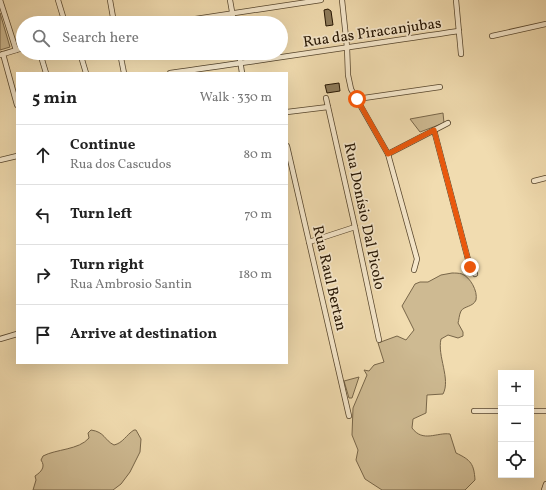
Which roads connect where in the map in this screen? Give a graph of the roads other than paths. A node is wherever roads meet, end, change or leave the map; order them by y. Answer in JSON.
{"nodes":[{"id":1,"x":0,"y":0,"type":"edge"},
{"id":2,"x":58,"y":0,"type":"edge"},
{"id":3,"x":110,"y":0,"type":"edge"},
{"id":4,"x":230,"y":0,"type":"edge"},
{"id":5,"x":321,"y":0,"type":"edge"},
{"id":6,"x":342,"y":0,"type":"edge"},
{"id":7,"x":456,"y":0,"type":"edge"},
{"id":8,"x":232,"y":14,"type":"junction"},
{"id":9,"x":63,"y":16,"type":"edge"},
{"id":10,"x":113,"y":16,"type":"edge"},
{"id":11,"x":218,"y":16,"type":"edge"},
{"id":12,"x":546,"y":24,"type":"edge"},
{"id":13,"x":459,"y":31,"type":"junction"},
{"id":14,"x":492,"y":36,"type":"dead end"},
{"id":15,"x":347,"y":47,"type":"junction"},
{"id":16,"x":16,"y":50,"type":"joint"},
{"id":17,"x":1,"y":54,"type":"edge"},
{"id":18,"x":461,"y":54,"type":"dead end"},
{"id":19,"x":288,"y":56,"type":"edge"},
{"id":20,"x":42,"y":60,"type":"edge"},
{"id":21,"x":82,"y":60,"type":"edge"},
{"id":22,"x":121,"y":60,"type":"edge"},
{"id":23,"x":240,"y":60,"type":"edge"},
{"id":24,"x":265,"y":60,"type":"edge"},
{"id":25,"x":240,"y":64,"type":"junction"},
{"id":26,"x":46,"y":72,"type":"edge"},
{"id":27,"x":86,"y":72,"type":"edge"},
{"id":28,"x":124,"y":72,"type":"edge"},
{"id":29,"x":178,"y":72,"type":"edge"},
{"id":30,"x":242,"y":72,"type":"edge"},
{"id":31,"x":440,"y":87,"type":"dead end"},
{"id":32,"x":326,"y":98,"type":"dead end"},
{"id":33,"x":357,"y":99,"type":"junction"},
{"id":34,"x":16,"y":102,"type":"edge"},
{"id":35,"x":328,"y":107,"type":"junction"},
{"id":36,"x":288,"y":112,"type":"edge"},
{"id":37,"x":448,"y":123,"type":"dead end"},
{"id":38,"x":434,"y":130,"type":"junction"},
{"id":39,"x":288,"y":150,"type":"edge"},
{"id":40,"x":388,"y":154,"type":"junction"},
{"id":41,"x":16,"y":156,"type":"edge"},
{"id":42,"x":0,"y":160,"type":"edge"},
{"id":43,"x":546,"y":178,"type":"edge"},
{"id":44,"x":534,"y":181,"type":"dead end"},
{"id":45,"x":355,"y":227,"type":"junction"},
{"id":46,"x":309,"y":242,"type":"junction"},
{"id":47,"x":414,"y":270,"type":"dead end"},
{"id":48,"x":475,"y":274,"type":"dead end"},
{"id":49,"x":16,"y":334,"type":"edge"},
{"id":50,"x":0,"y":340,"type":"edge"},
{"id":51,"x":379,"y":340,"type":"dead end"},
{"id":52,"x":498,"y":411,"type":"edge"},
{"id":53,"x":534,"y":411,"type":"edge"},
{"id":54,"x":546,"y":411,"type":"edge"},
{"id":55,"x":474,"y":412,"type":"dead end"},
{"id":56,"x":349,"y":416,"type":"dead end"},
{"id":57,"x":546,"y":484,"type":"edge"},
{"id":58,"x":544,"y":490,"type":"edge"}],
"edges":[{"from":1,"to":16,"type":"street"},
{"from":2,"to":9,"type":"street"},
{"from":3,"to":10,"type":"street"},
{"from":4,"to":8,"type":"street"},
{"from":5,"to":8,"type":"street"},
{"from":6,"to":15,"type":"street"},
{"from":7,"to":13,"type":"street"},
{"from":8,"to":11,"type":"street"},
{"from":12,"to":14,"type":"street"},
{"from":13,"to":15,"type":"street","name":"Rua das Piracanjubas"},
{"from":13,"to":18,"type":"street"},
{"from":15,"to":19,"type":"street","name":"Rua das Piracanjubas"},
{"from":15,"to":33,"type":"street"},
{"from":16,"to":17,"type":"street"},
{"from":17,"to":34,"type":"street"},
{"from":20,"to":26,"type":"street"},
{"from":21,"to":27,"type":"street"},
{"from":22,"to":28,"type":"street"},
{"from":23,"to":25,"type":"street"},
{"from":24,"to":25,"type":"street","name":"Rua das Piracanjubas"},
{"from":25,"to":29,"type":"street","name":"Rua das Piracanjubas"},
{"from":25,"to":30,"type":"street"},
{"from":31,"to":33,"type":"street"},
{"from":32,"to":35,"type":"street","name":"Rua Donísio Dal Picolo"},
{"from":33,"to":40,"type":"street"},
{"from":35,"to":36,"type":"street"},
{"from":35,"to":45,"type":"street","name":"Rua Donísio Dal Picolo"},
{"from":37,"to":38,"type":"street"},
{"from":38,"to":40,"type":"street"},
{"from":38,"to":48,"type":"street"},
{"from":39,"to":46,"type":"street","name":"Rua Raul Bertan"},
{"from":40,"to":47,"type":"street"},
{"from":41,"to":42,"type":"street"},
{"from":43,"to":44,"type":"street"},
{"from":45,"to":46,"type":"street"},
{"from":45,"to":51,"type":"street","name":"Rua Donísio Dal Picolo"},
{"from":46,"to":56,"type":"street","name":"Rua Raul Bertan"},
{"from":49,"to":50,"type":"street"},
{"from":52,"to":55,"type":"street"},
{"from":53,"to":54,"type":"street"},
{"from":57,"to":58,"type":"street"}]}
